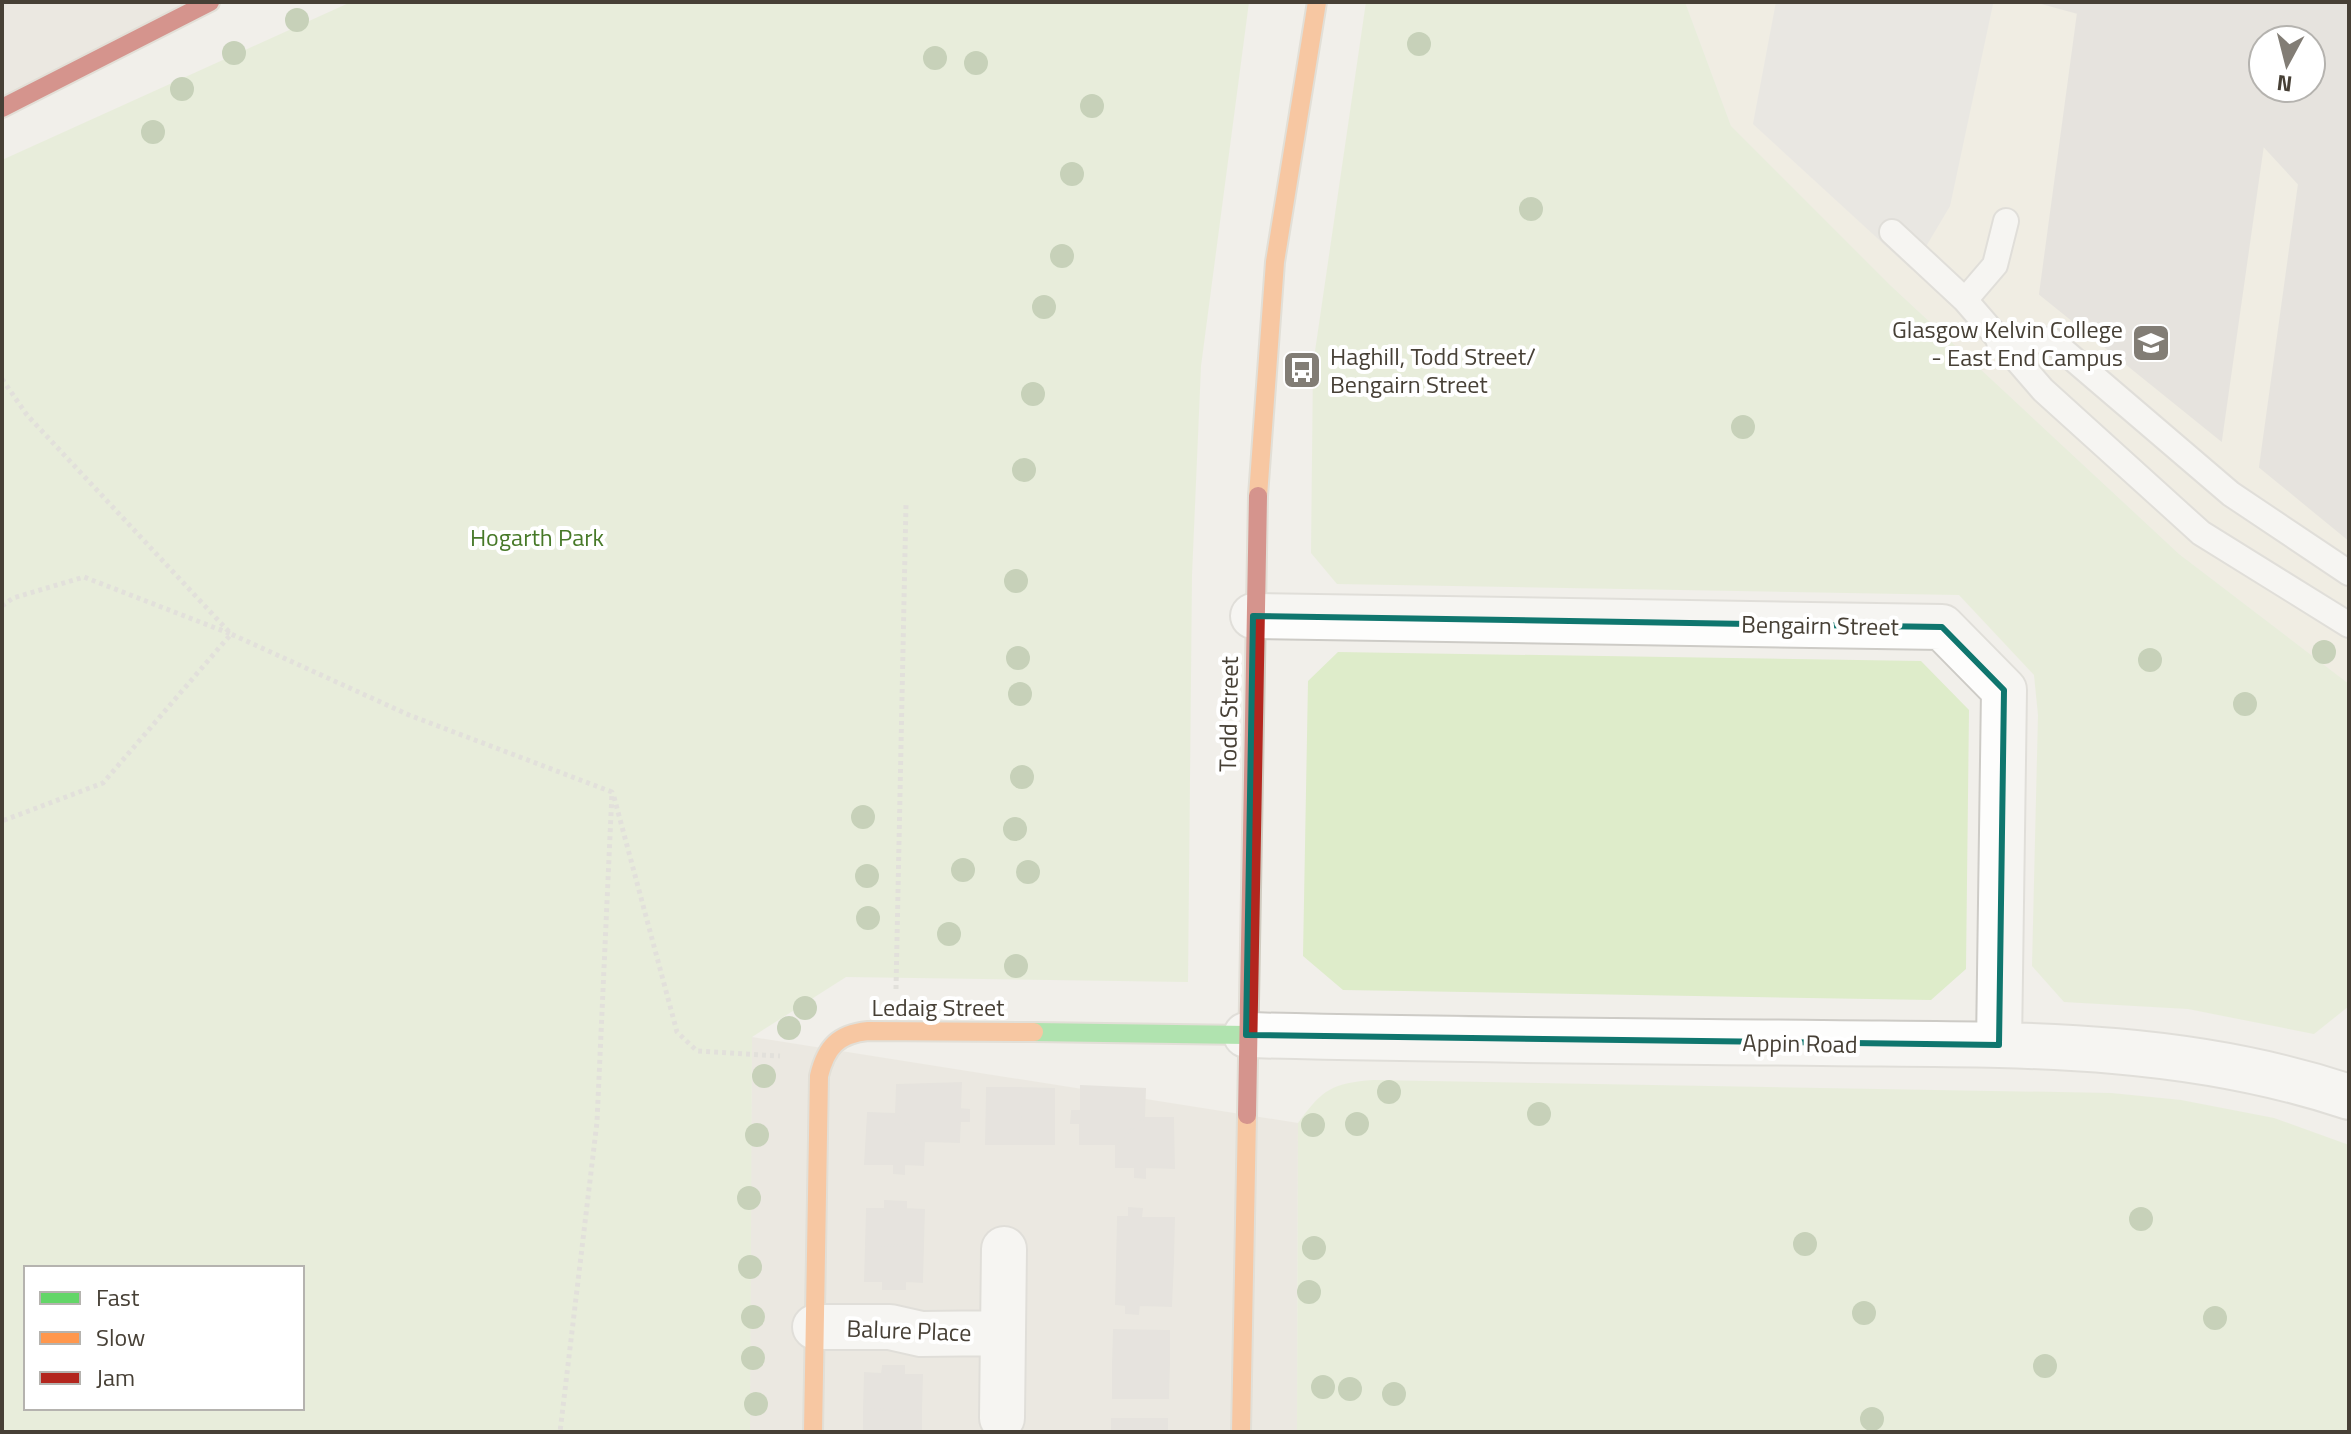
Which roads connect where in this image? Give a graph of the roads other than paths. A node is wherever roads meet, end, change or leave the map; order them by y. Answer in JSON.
{"nodes":[{"id":1,"x":210,"y":2,"type":"edge"},
{"id":2,"x":1317,"y":2,"type":"edge"},
{"id":3,"x":2,"y":108,"type":"edge"},
{"id":4,"x":2006,"y":221,"type":"dead end"},
{"id":5,"x":1892,"y":232,"type":"dead end"},
{"id":6,"x":1965,"y":300,"type":"junction"},
{"id":7,"x":1999,"y":342,"type":"junction"},
{"id":8,"x":2349,"y":573,"type":"edge"},
{"id":9,"x":1253,"y":616,"type":"junction"},
{"id":10,"x":2349,"y":625,"type":"edge"},
{"id":11,"x":1246,"y":1035,"type":"junction"},
{"id":12,"x":1999,"y":1045,"type":"junction"},
{"id":13,"x":2349,"y":1097,"type":"edge"},
{"id":14,"x":1004,"y":1249,"type":"dead end"},
{"id":15,"x":815,"y":1327,"type":"junction"},
{"id":16,"x":1003,"y":1333,"type":"junction"},
{"id":17,"x":1002,"y":1418,"type":"dead end"},
{"id":18,"x":813,"y":1432,"type":"edge"},
{"id":19,"x":1241,"y":1432,"type":"edge"}],
"edges":[{"from":1,"to":3,"type":"street"},
{"from":2,"to":9,"type":"street","name":"Todd Street"},
{"from":4,"to":6,"type":"lane"},
{"from":5,"to":6,"type":"lane"},
{"from":6,"to":7,"type":"lane"},
{"from":7,"to":8,"type":"lane"},
{"from":7,"to":10,"type":"lane"},
{"from":9,"to":11,"type":"street","name":"Todd Street"},
{"from":9,"to":12,"type":"street","name":"Bengairn Street"},
{"from":11,"to":12,"type":"street","name":"Appin Road"},
{"from":11,"to":15,"type":"street","name":"Ledaig Street"},
{"from":11,"to":19,"type":"street","name":"Todd Street"},
{"from":12,"to":13,"type":"street","name":"Appin Road"},
{"from":14,"to":16,"type":"street","name":"Balure Place"},
{"from":15,"to":16,"type":"street","name":"Balure Place"},
{"from":15,"to":18,"type":"street"},
{"from":16,"to":17,"type":"street","name":"Balure Place"}]}
